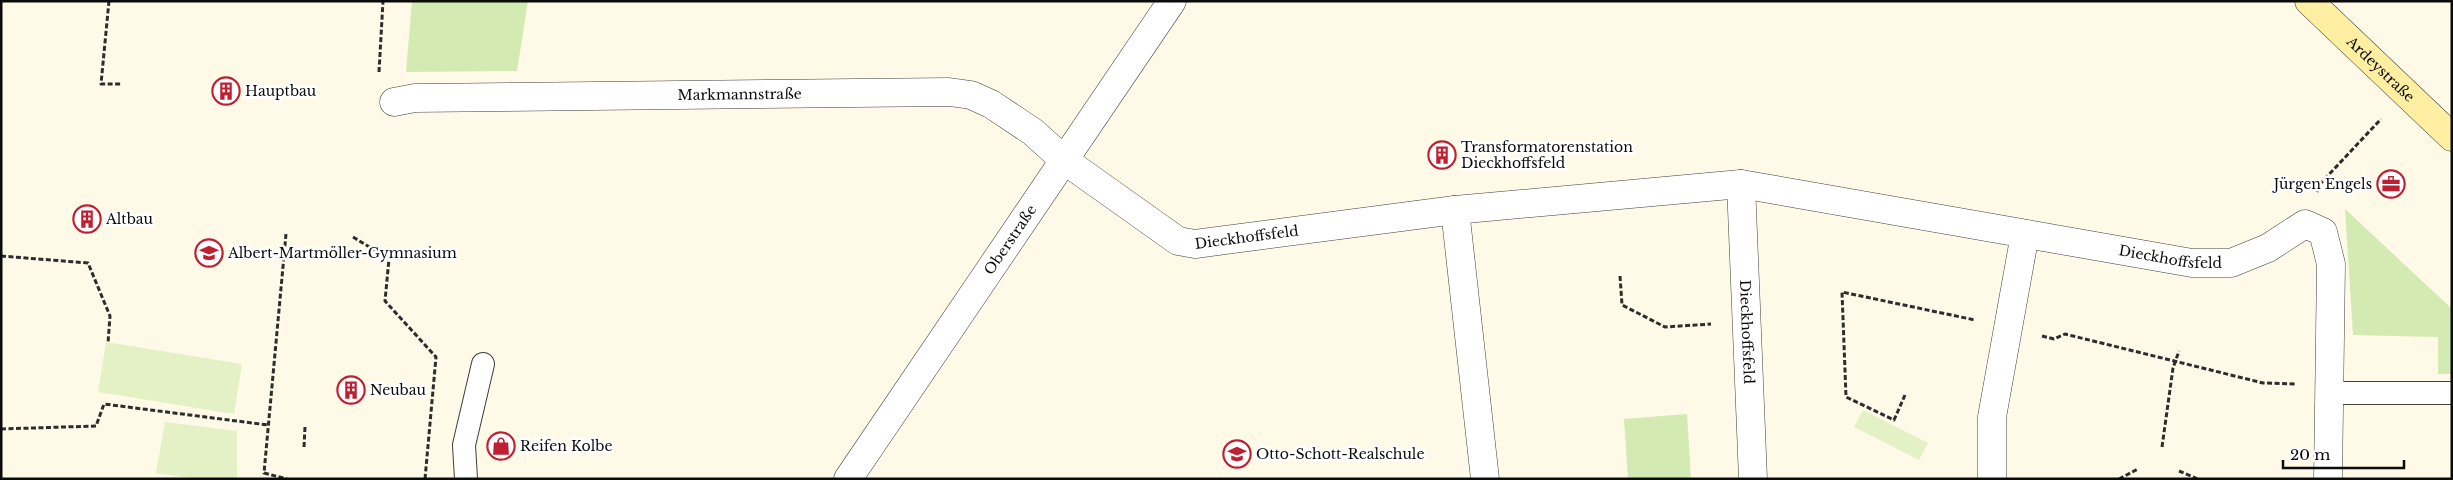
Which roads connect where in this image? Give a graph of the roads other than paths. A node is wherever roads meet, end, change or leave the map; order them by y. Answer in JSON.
{"nodes":[{"id":1,"x":1172,"y":1,"type":"edge"},
{"id":2,"x":2309,"y":1,"type":"edge"},
{"id":3,"x":394,"y":102,"type":"dead end"},
{"id":4,"x":2452,"y":137,"type":"edge"},
{"id":5,"x":1064,"y":160,"type":"junction"},
{"id":6,"x":1741,"y":184,"type":"junction"},
{"id":7,"x":1455,"y":210,"type":"junction"},
{"id":8,"x":2025,"y":234,"type":"junction"},
{"id":9,"x":483,"y":364,"type":"dead end"},
{"id":10,"x":2329,"y":393,"type":"junction"},
{"id":11,"x":2452,"y":393,"type":"edge"},
{"id":12,"x":466,"y":479,"type":"edge"},
{"id":13,"x":848,"y":479,"type":"edge"},
{"id":14,"x":1485,"y":479,"type":"edge"},
{"id":15,"x":1753,"y":479,"type":"edge"},
{"id":16,"x":1992,"y":479,"type":"edge"},
{"id":17,"x":2328,"y":479,"type":"edge"}],
"edges":[{"from":1,"to":5,"type":"street","name":"Oberstraße"},
{"from":2,"to":4,"type":"main road","name":"Ardeystraße"},
{"from":3,"to":5,"type":"street","name":"Markmannstraße"},
{"from":5,"to":7,"type":"street","name":"Dieckhoffsfeld"},
{"from":5,"to":13,"type":"street","name":"Oberstraße"},
{"from":6,"to":7,"type":"street","name":"Dieckhoffsfeld"},
{"from":6,"to":8,"type":"street","name":"Dieckhoffsfeld"},
{"from":6,"to":15,"type":"street","name":"Dieckhoffsfeld"},
{"from":7,"to":14,"type":"street"},
{"from":8,"to":10,"type":"street","name":"Dieckhoffsfeld"},
{"from":8,"to":16,"type":"street"},
{"from":9,"to":12,"type":"lane"},
{"from":10,"to":11,"type":"lane"},
{"from":10,"to":17,"type":"street"}]}
